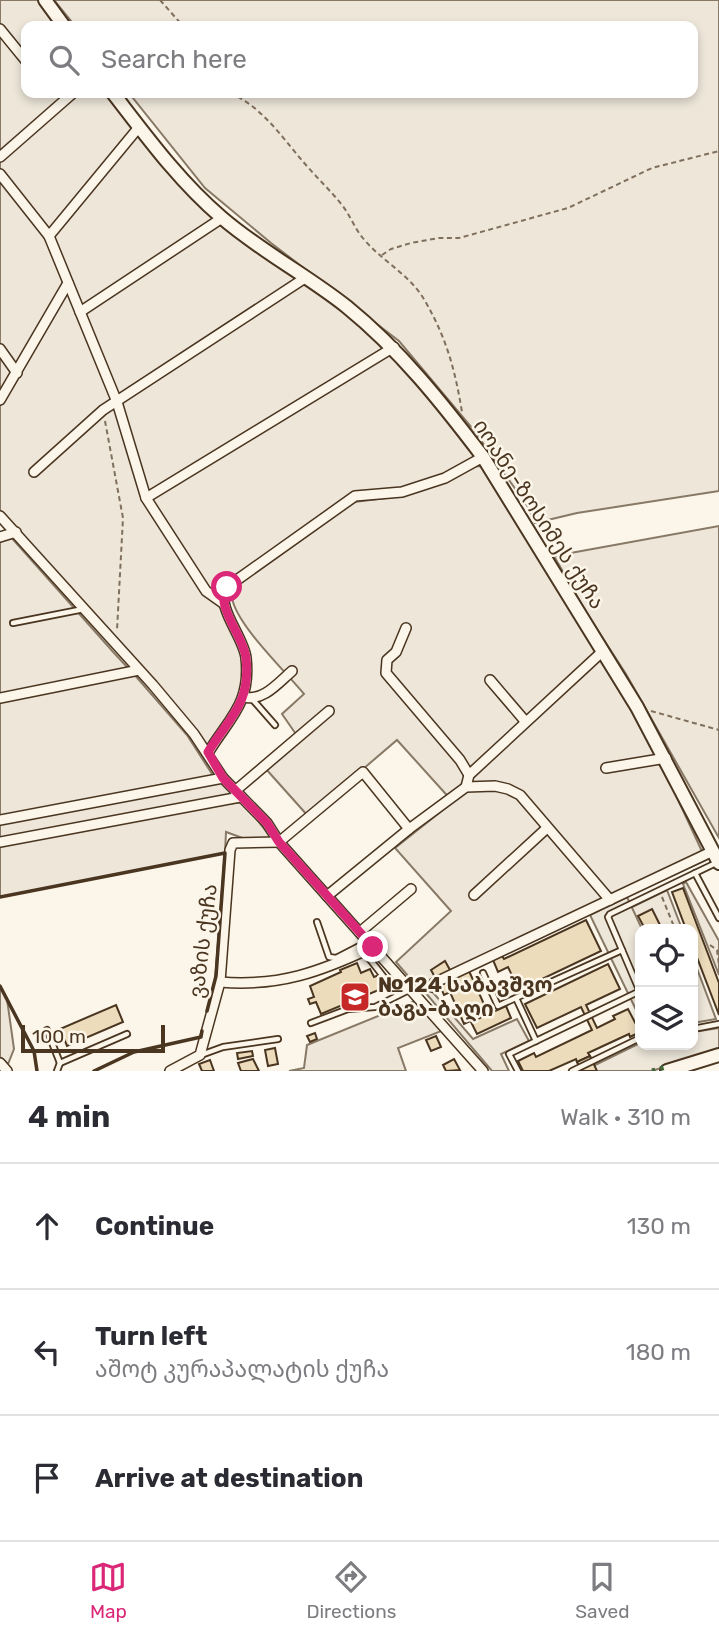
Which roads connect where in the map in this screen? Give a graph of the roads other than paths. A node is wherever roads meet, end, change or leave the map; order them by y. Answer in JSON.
{"nodes":[{"id":1,"x":45,"y":0,"type":"edge"},
{"id":2,"x":60,"y":21,"type":"edge"},
{"id":3,"x":0,"y":29,"type":"edge"},
{"id":4,"x":21,"y":55,"type":"edge"},
{"id":5,"x":56,"y":98,"type":"edge"},
{"id":6,"x":67,"y":98,"type":"edge"},
{"id":7,"x":117,"y":98,"type":"edge"},
{"id":8,"x":61,"y":103,"type":"junction"},
{"id":9,"x":139,"y":127,"type":"junction"},
{"id":10,"x":0,"y":157,"type":"edge"},
{"id":11,"x":0,"y":174,"type":"edge"},
{"id":12,"x":222,"y":218,"type":"junction"},
{"id":13,"x":49,"y":236,"type":"junction"},
{"id":14,"x":305,"y":278,"type":"junction"},
{"id":15,"x":68,"y":283,"type":"junction"},
{"id":16,"x":80,"y":312,"type":"junction"},
{"id":17,"x":394,"y":347,"type":"junction"},
{"id":18,"x":0,"y":349,"type":"edge"},
{"id":19,"x":17,"y":373,"type":"junction"},
{"id":20,"x":0,"y":400,"type":"edge"},
{"id":21,"x":117,"y":402,"type":"junction"},
{"id":22,"x":483,"y":457,"type":"junction"},
{"id":23,"x":34,"y":472,"type":"dead end"},
{"id":24,"x":146,"y":498,"type":"junction"},
{"id":25,"x":0,"y":516,"type":"edge"},
{"id":26,"x":16,"y":532,"type":"junction"},
{"id":27,"x":0,"y":537,"type":"edge"},
{"id":28,"x":223,"y":603,"type":"junction"},
{"id":29,"x":84,"y":609,"type":"junction"},
{"id":30,"x":13,"y":622,"type":"dead end"},
{"id":31,"x":406,"y":628,"type":"dead end"},
{"id":32,"x":603,"y":651,"type":"junction"},
{"id":33,"x":139,"y":670,"type":"junction"},
{"id":34,"x":292,"y":671,"type":"dead end"},
{"id":35,"x":490,"y":680,"type":"dead end"},
{"id":36,"x":0,"y":698,"type":"edge"},
{"id":37,"x":248,"y":699,"type":"junction"},
{"id":38,"x":329,"y":711,"type":"dead end"},
{"id":39,"x":525,"y":721,"type":"junction"},
{"id":40,"x":275,"y":725,"type":"dead end"},
{"id":41,"x":208,"y":752,"type":"junction"},
{"id":42,"x":666,"y":758,"type":"junction"},
{"id":43,"x":606,"y":768,"type":"dead end"},
{"id":44,"x":469,"y":775,"type":"junction"},
{"id":45,"x":223,"y":778,"type":"junction"},
{"id":46,"x":466,"y":787,"type":"junction"},
{"id":47,"x":237,"y":794,"type":"junction"},
{"id":48,"x":0,"y":820,"type":"edge"},
{"id":49,"x":547,"y":828,"type":"junction"},
{"id":50,"x":409,"y":829,"type":"junction"},
{"id":51,"x":0,"y":842,"type":"edge"},
{"id":52,"x":279,"y":842,"type":"junction"},
{"id":53,"x":717,"y":858,"type":"edge"},
{"id":54,"x":695,"y":873,"type":"junction"},
{"id":55,"x":411,"y":889,"type":"dead end"},
{"id":56,"x":474,"y":895,"type":"dead end"},
{"id":57,"x":327,"y":896,"type":"junction"},
{"id":58,"x":610,"y":900,"type":"junction"},
{"id":59,"x":719,"y":918,"type":"edge"},
{"id":60,"x":317,"y":922,"type":"dead end"},
{"id":61,"x":360,"y":932,"type":"junction"},
{"id":62,"x":370,"y":944,"type":"junction"},
{"id":63,"x":622,"y":950,"type":"junction"},
{"id":64,"x":368,"y":957,"type":"dead end"},
{"id":65,"x":483,"y":973,"type":"dead end"},
{"id":66,"x":219,"y":982,"type":"junction"},
{"id":67,"x":432,"y":987,"type":"dead end"},
{"id":68,"x":638,"y":987,"type":"edge"},
{"id":69,"x":411,"y":989,"type":"junction"},
{"id":70,"x":635,"y":994,"type":"edge"},
{"id":71,"x":398,"y":995,"type":"junction"},
{"id":72,"x":516,"y":998,"type":"junction"},
{"id":73,"x":311,"y":1023,"type":"dead end"},
{"id":74,"x":719,"y":1024,"type":"edge"},
{"id":75,"x":698,"y":1028,"type":"edge"},
{"id":76,"x":47,"y":1030,"type":"dead end"},
{"id":77,"x":127,"y":1034,"type":"dead end"},
{"id":78,"x":278,"y":1039,"type":"dead end"},
{"id":79,"x":635,"y":1040,"type":"edge"},
{"id":80,"x":536,"y":1041,"type":"junction"},
{"id":81,"x":200,"y":1055,"type":"junction"},
{"id":82,"x":719,"y":1055,"type":"edge"},
{"id":83,"x":0,"y":1063,"type":"edge"},
{"id":84,"x":60,"y":1063,"type":"junction"},
{"id":85,"x":7,"y":1071,"type":"edge"},
{"id":86,"x":57,"y":1071,"type":"edge"},
{"id":87,"x":170,"y":1071,"type":"edge"},
{"id":88,"x":483,"y":1071,"type":"edge"},
{"id":89,"x":518,"y":1071,"type":"edge"},
{"id":90,"x":572,"y":1071,"type":"edge"},
{"id":91,"x":667,"y":1071,"type":"edge"}],
"edges":[{"from":1,"to":2,"type":"street"},
{"from":3,"to":4,"type":"street"},
{"from":5,"to":8,"type":"street"},
{"from":6,"to":8,"type":"street"},
{"from":7,"to":9,"type":"street","name":"იოანე-ზოსიმეს ქუჩა"},
{"from":8,"to":10,"type":"street"},
{"from":9,"to":12,"type":"street","name":"იოანე-ზოსიმეს ქუჩა"},
{"from":9,"to":13,"type":"street"},
{"from":11,"to":13,"type":"street"},
{"from":12,"to":14,"type":"street","name":"იოანე-ზოსიმეს ქუჩა"},
{"from":12,"to":16,"type":"street"},
{"from":13,"to":15,"type":"street"},
{"from":14,"to":17,"type":"street","name":"იოანე-ზოსიმეს ქუჩა"},
{"from":14,"to":21,"type":"street"},
{"from":15,"to":16,"type":"street"},
{"from":15,"to":19,"type":"street"},
{"from":16,"to":21,"type":"street"},
{"from":17,"to":22,"type":"street","name":"იოანე-ზოსიმეს ქუჩა"},
{"from":17,"to":24,"type":"street"},
{"from":18,"to":19,"type":"street"},
{"from":19,"to":20,"type":"street"},
{"from":21,"to":23,"type":"street"},
{"from":21,"to":24,"type":"street"},
{"from":22,"to":28,"type":"street"},
{"from":22,"to":32,"type":"street","name":"იოანე-ზოსიმეს ქუჩა"},
{"from":24,"to":28,"type":"street"},
{"from":25,"to":26,"type":"street"},
{"from":26,"to":27,"type":"street"},
{"from":26,"to":29,"type":"street"},
{"from":28,"to":37,"type":"street"},
{"from":29,"to":30,"type":"lane"},
{"from":29,"to":33,"type":"street"},
{"from":31,"to":44,"type":"street"},
{"from":32,"to":39,"type":"street"},
{"from":32,"to":42,"type":"street","name":"იოანე-ზოსიმეს ქუჩა"},
{"from":33,"to":36,"type":"street"},
{"from":33,"to":41,"type":"street"},
{"from":34,"to":37,"type":"street"},
{"from":35,"to":39,"type":"street"},
{"from":37,"to":40,"type":"lane"},
{"from":37,"to":41,"type":"street"},
{"from":38,"to":47,"type":"street"},
{"from":39,"to":44,"type":"street"},
{"from":41,"to":45,"type":"street"},
{"from":42,"to":43,"type":"street"},
{"from":42,"to":53,"type":"street","name":"იოანე-ზოსიმეს ქუჩა"},
{"from":44,"to":46,"type":"street"},
{"from":45,"to":47,"type":"street"},
{"from":45,"to":48,"type":"street"},
{"from":46,"to":49,"type":"street"},
{"from":46,"to":50,"type":"street"},
{"from":47,"to":51,"type":"street"},
{"from":47,"to":52,"type":"street"},
{"from":49,"to":56,"type":"street"},
{"from":49,"to":58,"type":"street"},
{"from":50,"to":52,"type":"street"},
{"from":50,"to":57,"type":"street"},
{"from":52,"to":57,"type":"street"},
{"from":52,"to":66,"type":"street","name":"ვაზის ქუჩა"},
{"from":53,"to":54,"type":"lane"},
{"from":53,"to":58,"type":"street"},
{"from":54,"to":59,"type":"lane"},
{"from":54,"to":63,"type":"lane"},
{"from":55,"to":61,"type":"street"},
{"from":57,"to":61,"type":"street"},
{"from":58,"to":67,"type":"street"},
{"from":60,"to":62,"type":"lane"},
{"from":61,"to":62,"type":"street"},
{"from":62,"to":66,"type":"street"},
{"from":62,"to":69,"type":"street"},
{"from":63,"to":68,"type":"lane"},
{"from":63,"to":72,"type":"lane"},
{"from":64,"to":71,"type":"lane"},
{"from":65,"to":72,"type":"lane"},
{"from":66,"to":81,"type":"street","name":"ვაზის ქუჩა"},
{"from":69,"to":71,"type":"lane"},
{"from":69,"to":88,"type":"street"},
{"from":70,"to":80,"type":"lane"},
{"from":71,"to":73,"type":"lane"},
{"from":72,"to":80,"type":"lane"},
{"from":74,"to":75,"type":"lane"},
{"from":76,"to":84,"type":"lane"},
{"from":77,"to":84,"type":"lane"},
{"from":78,"to":81,"type":"lane"},
{"from":79,"to":90,"type":"lane"},
{"from":80,"to":89,"type":"lane"},
{"from":81,"to":87,"type":"street"},
{"from":82,"to":91,"type":"street"},
{"from":83,"to":85,"type":"street"},
{"from":84,"to":86,"type":"lane"}]}
